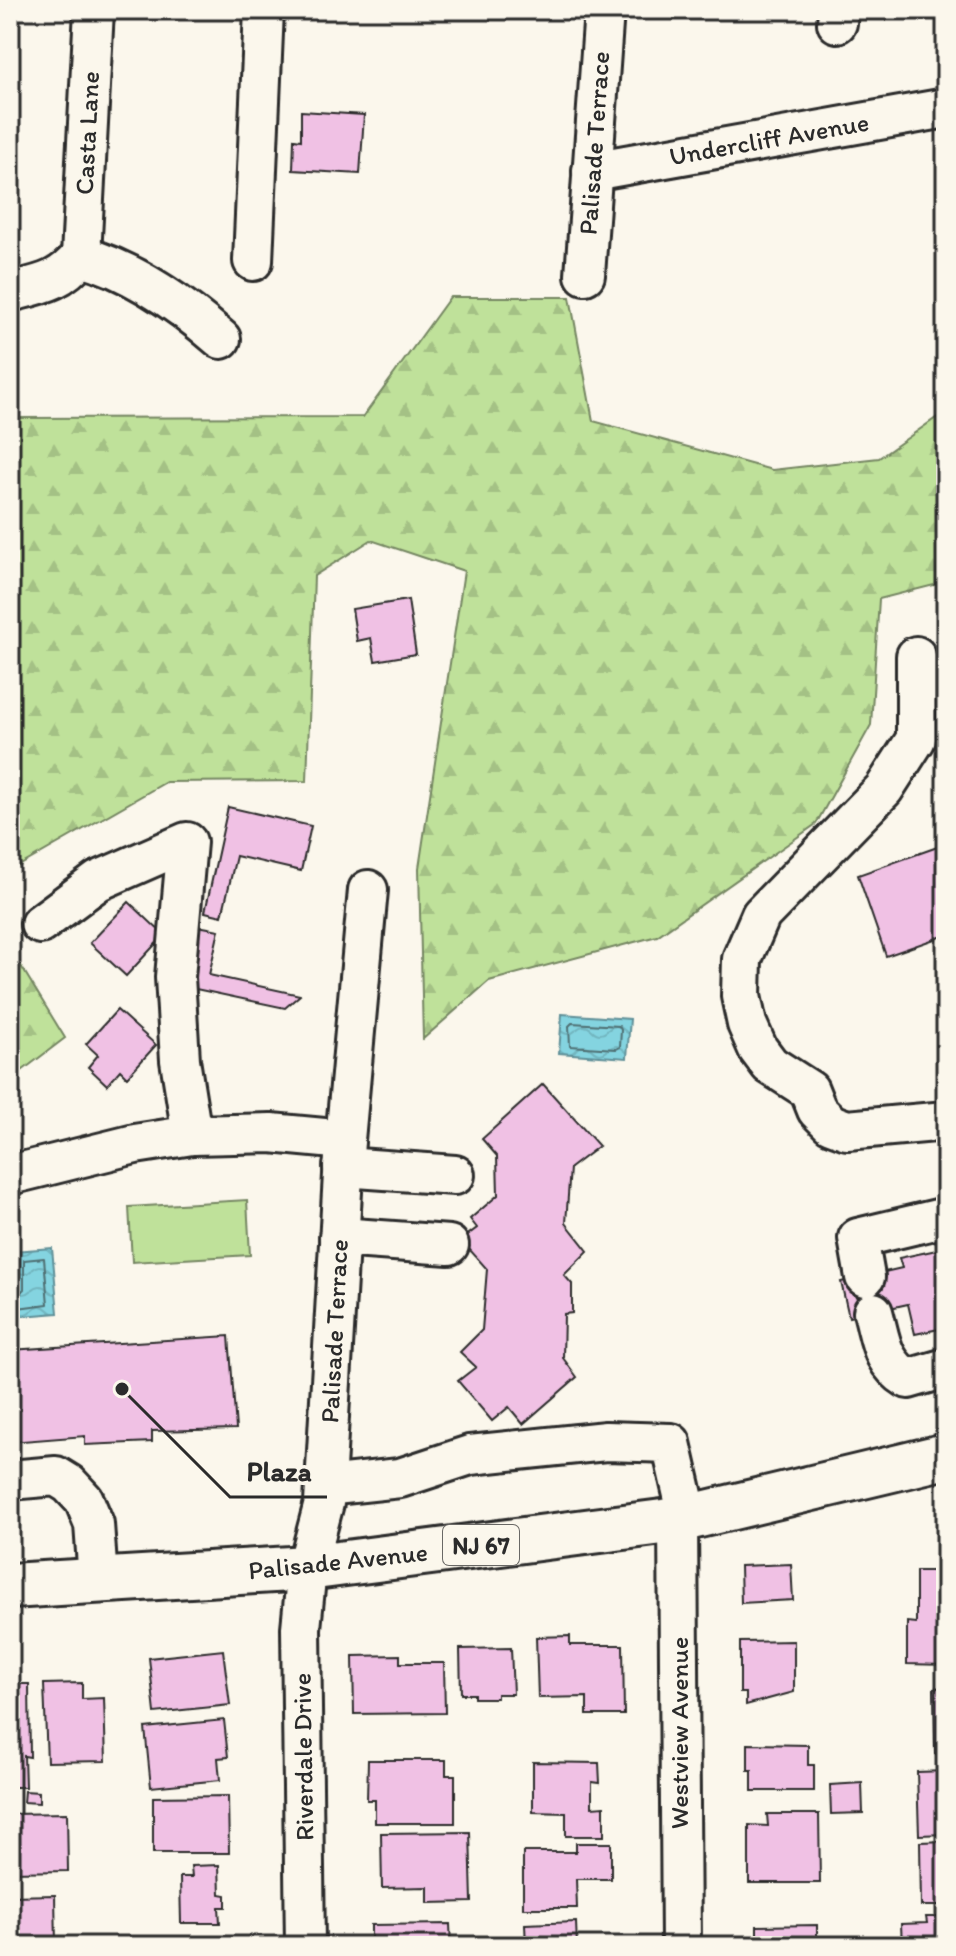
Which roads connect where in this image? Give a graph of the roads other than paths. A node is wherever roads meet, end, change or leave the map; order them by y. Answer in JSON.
{"nodes":[{"id":1,"x":94,"y":10,"type":"edge"},
{"id":2,"x":264,"y":10,"type":"edge"},
{"id":3,"x":604,"y":10,"type":"edge"},
{"id":4,"x":946,"y":108,"type":"edge"},
{"id":5,"x":592,"y":171,"type":"junction"},
{"id":6,"x":81,"y":256,"type":"junction"},
{"id":7,"x":253,"y":261,"type":"dead end"},
{"id":8,"x":585,"y":275,"type":"dead end"},
{"id":9,"x":10,"y":292,"type":"edge"},
{"id":10,"x":221,"y":339,"type":"dead end"},
{"id":11,"x":916,"y":656,"type":"dead end"},
{"id":12,"x":368,"y":890,"type":"dead end"},
{"id":13,"x":40,"y":924,"type":"dead end"},
{"id":14,"x":946,"y":1121,"type":"edge"},
{"id":15,"x":192,"y":1135,"type":"junction"},
{"id":16,"x":344,"y":1153,"type":"junction"},
{"id":17,"x":10,"y":1175,"type":"edge"},
{"id":18,"x":455,"y":1175,"type":"dead end"},
{"id":19,"x":946,"y":1217,"type":"edge"},
{"id":20,"x":339,"y":1237,"type":"junction"},
{"id":21,"x":449,"y":1245,"type":"dead end"},
{"id":22,"x":946,"y":1368,"type":"edge"},
{"id":23,"x":946,"y":1456,"type":"edge"},
{"id":24,"x":10,"y":1480,"type":"edge"},
{"id":25,"x":325,"y":1486,"type":"junction"},
{"id":26,"x":683,"y":1518,"type":"junction"},
{"id":27,"x":307,"y":1568,"type":"junction"},
{"id":28,"x":98,"y":1580,"type":"junction"},
{"id":29,"x":10,"y":1586,"type":"edge"},
{"id":30,"x":305,"y":1946,"type":"edge"},
{"id":31,"x":681,"y":1946,"type":"edge"}],
"edges":[{"from":1,"to":6,"type":"street","name":"Casta Lane"},
{"from":2,"to":7,"type":"street"},
{"from":3,"to":5,"type":"street","name":"Palisade Terrace"},
{"from":4,"to":5,"type":"street","name":"Undercliff Avenue"},
{"from":5,"to":8,"type":"street","name":"Palisade Terrace"},
{"from":6,"to":9,"type":"street"},
{"from":6,"to":10,"type":"street"},
{"from":11,"to":14,"type":"street"},
{"from":12,"to":16,"type":"street","name":"Palisade Terrace"},
{"from":13,"to":15,"type":"street"},
{"from":15,"to":16,"type":"street"},
{"from":15,"to":17,"type":"street"},
{"from":16,"to":18,"type":"street"},
{"from":16,"to":20,"type":"street","name":"Palisade Terrace"},
{"from":19,"to":22,"type":"street"},
{"from":20,"to":21,"type":"street"},
{"from":20,"to":25,"type":"street","name":"Palisade Terrace"},
{"from":23,"to":26,"type":"main road","name":"Palisade Avenue","number":"NJ 67"},
{"from":24,"to":28,"type":"street"},
{"from":25,"to":26,"type":"street","name":"Westview Avenue"},
{"from":25,"to":27,"type":"street","name":"Palisade Terrace"},
{"from":26,"to":27,"type":"main road","name":"Palisade Avenue","number":"NJ 67"},
{"from":26,"to":31,"type":"street","name":"Westview Avenue"},
{"from":27,"to":28,"type":"main road","name":"Palisade Avenue","number":"NJ 67"},
{"from":27,"to":30,"type":"street","name":"Riverdale Drive"},
{"from":28,"to":29,"type":"main road","name":"Palisade Avenue","number":"NJ 67"}]}
